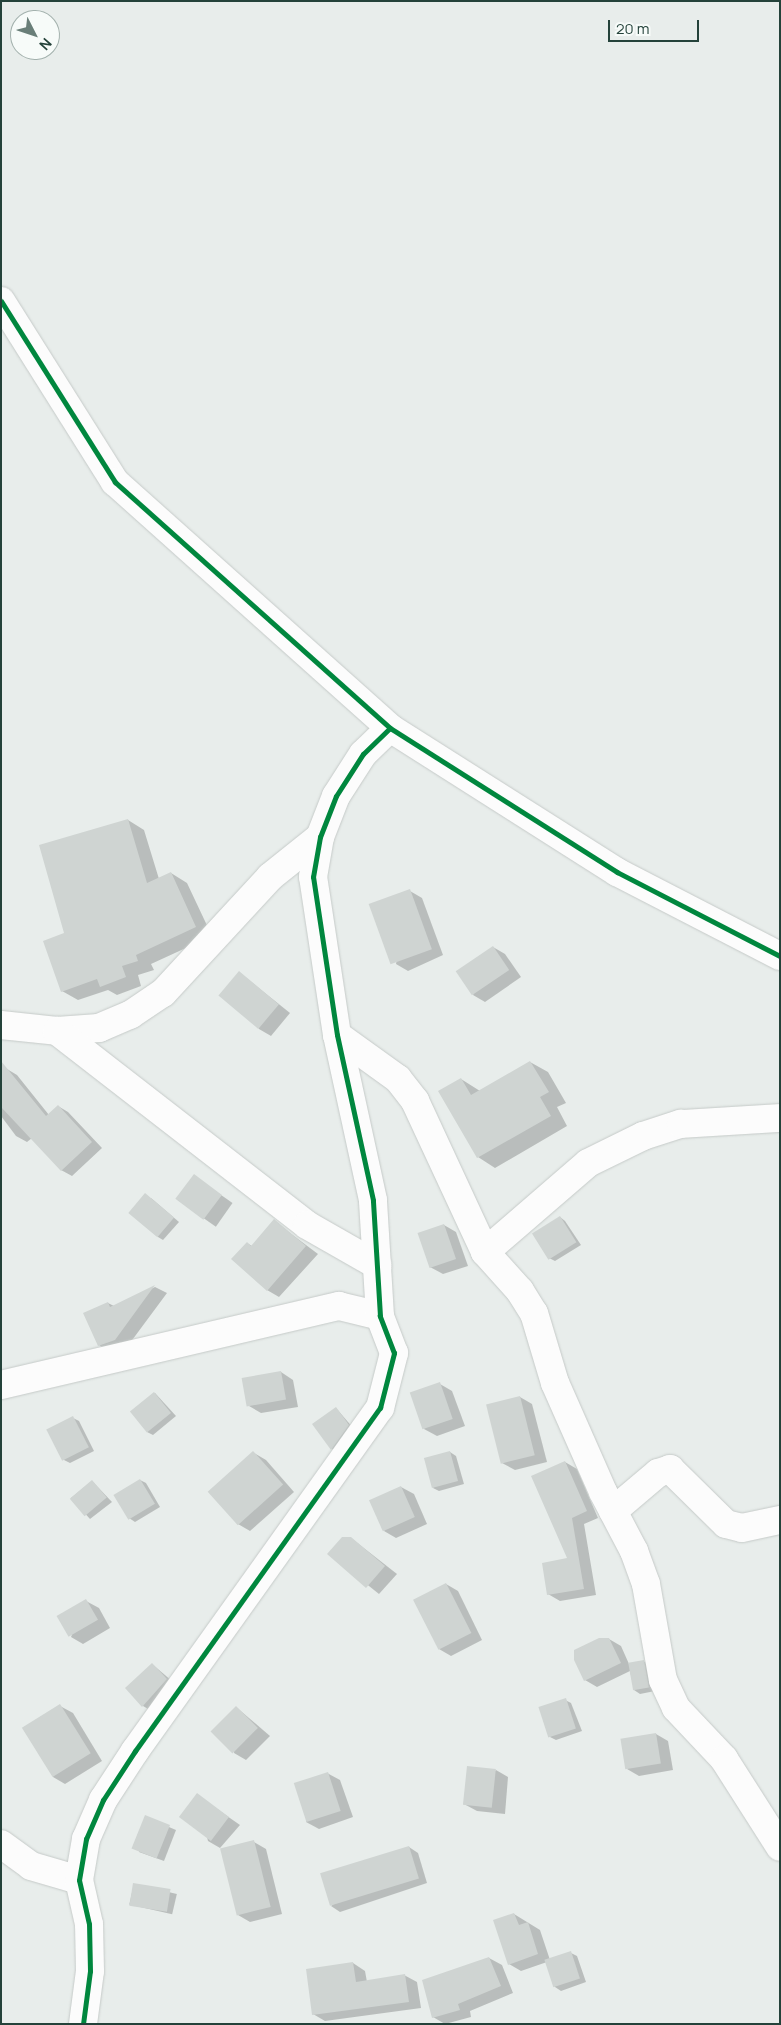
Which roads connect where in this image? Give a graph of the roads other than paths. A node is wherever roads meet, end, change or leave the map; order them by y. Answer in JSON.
{"nodes":[{"id":1,"x":1,"y":301,"type":"edge"},
{"id":2,"x":390,"y":728,"type":"junction"},
{"id":3,"x":320,"y":838,"type":"junction"},
{"id":4,"x":780,"y":956,"type":"edge"},
{"id":5,"x":1,"y":1025,"type":"edge"},
{"id":6,"x":57,"y":1030,"type":"junction"},
{"id":7,"x":337,"y":1035,"type":"junction"},
{"id":8,"x":780,"y":1118,"type":"edge"},
{"id":9,"x":485,"y":1252,"type":"junction"},
{"id":10,"x":377,"y":1265,"type":"junction"},
{"id":11,"x":380,"y":1316,"type":"junction"},
{"id":12,"x":1,"y":1385,"type":"edge"},
{"id":13,"x":613,"y":1511,"type":"junction"},
{"id":14,"x":780,"y":1520,"type":"edge"},
{"id":15,"x":1,"y":1844,"type":"edge"},
{"id":16,"x":780,"y":1847,"type":"edge"},
{"id":17,"x":78,"y":1880,"type":"junction"},
{"id":18,"x":82,"y":2024,"type":"edge"}],
"edges":[{"from":1,"to":2,"type":"street"},
{"from":2,"to":3,"type":"street"},
{"from":2,"to":4,"type":"street"},
{"from":3,"to":6,"type":"street"},
{"from":3,"to":7,"type":"street"},
{"from":5,"to":6,"type":"street"},
{"from":6,"to":10,"type":"street"},
{"from":7,"to":9,"type":"street"},
{"from":7,"to":10,"type":"street"},
{"from":8,"to":9,"type":"street"},
{"from":9,"to":13,"type":"street"},
{"from":10,"to":11,"type":"street"},
{"from":11,"to":12,"type":"street"},
{"from":11,"to":17,"type":"street"},
{"from":13,"to":14,"type":"street"},
{"from":13,"to":16,"type":"street"},
{"from":15,"to":17,"type":"street"},
{"from":17,"to":18,"type":"street"}]}
